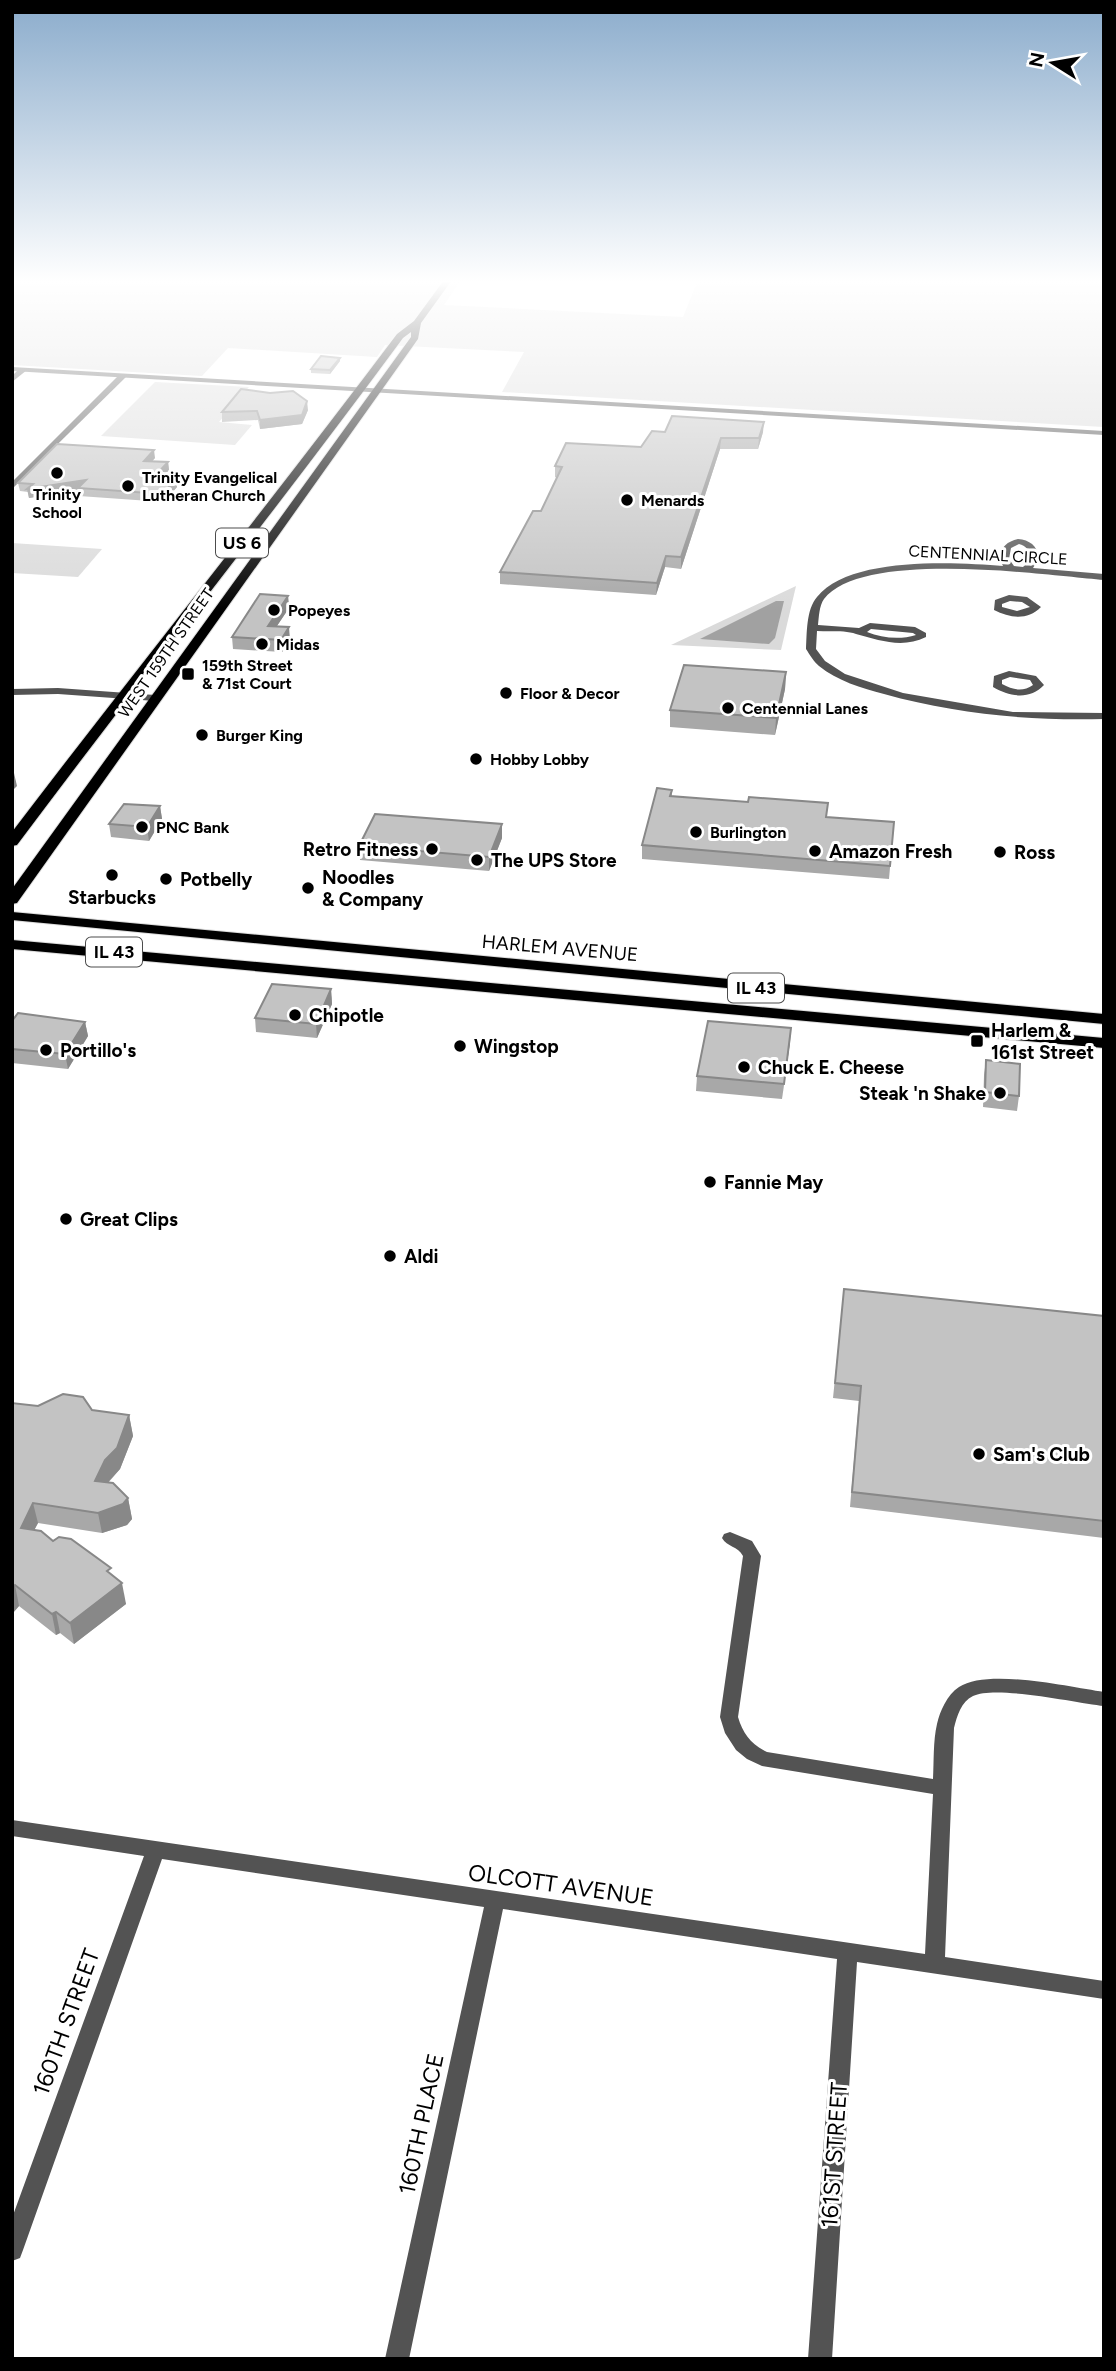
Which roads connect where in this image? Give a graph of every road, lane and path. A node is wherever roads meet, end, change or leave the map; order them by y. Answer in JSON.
{"nodes":[{"id":1,"x":376,"y":390,"type":"edge"},
{"id":2,"x":108,"y":391,"type":"edge"},
{"id":3,"x":359,"y":391,"type":"edge"},
{"id":4,"x":387,"y":391,"type":"edge"},
{"id":5,"x":1104,"y":433,"type":"edge"},
{"id":6,"x":12,"y":487,"type":"edge"},
{"id":7,"x":1019,"y":572,"type":"junction"},
{"id":8,"x":1104,"y":577,"type":"edge"},
{"id":9,"x":1016,"y":598,"type":"dead end"},
{"id":10,"x":814,"y":628,"type":"junction"},
{"id":11,"x":861,"y":631,"type":"junction"},
{"id":12,"x":12,"y":692,"type":"edge"},
{"id":13,"x":1016,"y":693,"type":"dead end"},
{"id":14,"x":119,"y":699,"type":"junction"},
{"id":15,"x":153,"y":702,"type":"junction"},
{"id":16,"x":1015,"y":716,"type":"junction"},
{"id":17,"x":1104,"y":716,"type":"edge"},
{"id":18,"x":12,"y":842,"type":"edge"},
{"id":19,"x":12,"y":900,"type":"edge"},
{"id":20,"x":12,"y":916,"type":"edge"},
{"id":21,"x":12,"y":944,"type":"edge"},
{"id":22,"x":1104,"y":1019,"type":"edge"},
{"id":23,"x":1104,"y":1043,"type":"edge"},
{"id":24,"x":730,"y":1538,"type":"dead end"},
{"id":25,"x":1104,"y":1699,"type":"edge"},
{"id":26,"x":942,"y":1788,"type":"junction"},
{"id":27,"x":12,"y":1828,"type":"edge"},
{"id":28,"x":155,"y":1851,"type":"junction"},
{"id":29,"x":495,"y":1900,"type":"junction"},
{"id":30,"x":848,"y":1951,"type":"junction"},
{"id":31,"x":935,"y":1964,"type":"junction"},
{"id":32,"x":1104,"y":1990,"type":"edge"},
{"id":33,"x":12,"y":2250,"type":"edge"},
{"id":34,"x":397,"y":2359,"type":"edge"},
{"id":35,"x":820,"y":2359,"type":"edge"}],
"edges":[{"from":1,"to":15,"type":"main road","name":"WEST 159TH STREET","number":"US 6"},
{"from":2,"to":6,"type":"street"},
{"from":3,"to":14,"type":"main road","name":"WEST 159TH STREET","number":"US 6"},
{"from":4,"to":5,"type":"street"},
{"from":7,"to":8,"type":"street","name":"CENTENNIAL CIRCLE"},
{"from":7,"to":9,"type":"street"},
{"from":7,"to":10,"type":"street","name":"CENTENNIAL CIRCLE"},
{"from":10,"to":11,"type":"street"},
{"from":10,"to":16,"type":"street","name":"CENTENNIAL CIRCLE"},
{"from":11,"to":11,"type":"street"},
{"from":12,"to":14,"type":"street"},
{"from":13,"to":16,"type":"street"},
{"from":14,"to":15,"type":"street"},
{"from":14,"to":18,"type":"main road","name":"WEST 159TH STREET","number":"US 6"},
{"from":15,"to":19,"type":"main road","name":"WEST 159TH STREET","number":"US 6"},
{"from":16,"to":17,"type":"street","name":"CENTENNIAL CIRCLE"},
{"from":20,"to":22,"type":"main road","name":"HARLEM AVENUE","number":"IL 43"},
{"from":21,"to":23,"type":"main road","number":"IL 43"},
{"from":24,"to":26,"type":"street"},
{"from":25,"to":26,"type":"street"},
{"from":26,"to":31,"type":"street"},
{"from":27,"to":28,"type":"street","name":"OLCOTT AVENUE"},
{"from":28,"to":29,"type":"street","name":"OLCOTT AVENUE"},
{"from":28,"to":33,"type":"street","name":"160TH STREET"},
{"from":29,"to":30,"type":"street","name":"OLCOTT AVENUE"},
{"from":29,"to":34,"type":"street","name":"160TH PLACE"},
{"from":30,"to":31,"type":"street","name":"OLCOTT AVENUE"},
{"from":30,"to":35,"type":"street","name":"161ST STREET"},
{"from":31,"to":32,"type":"street","name":"OLCOTT AVENUE"}]}
